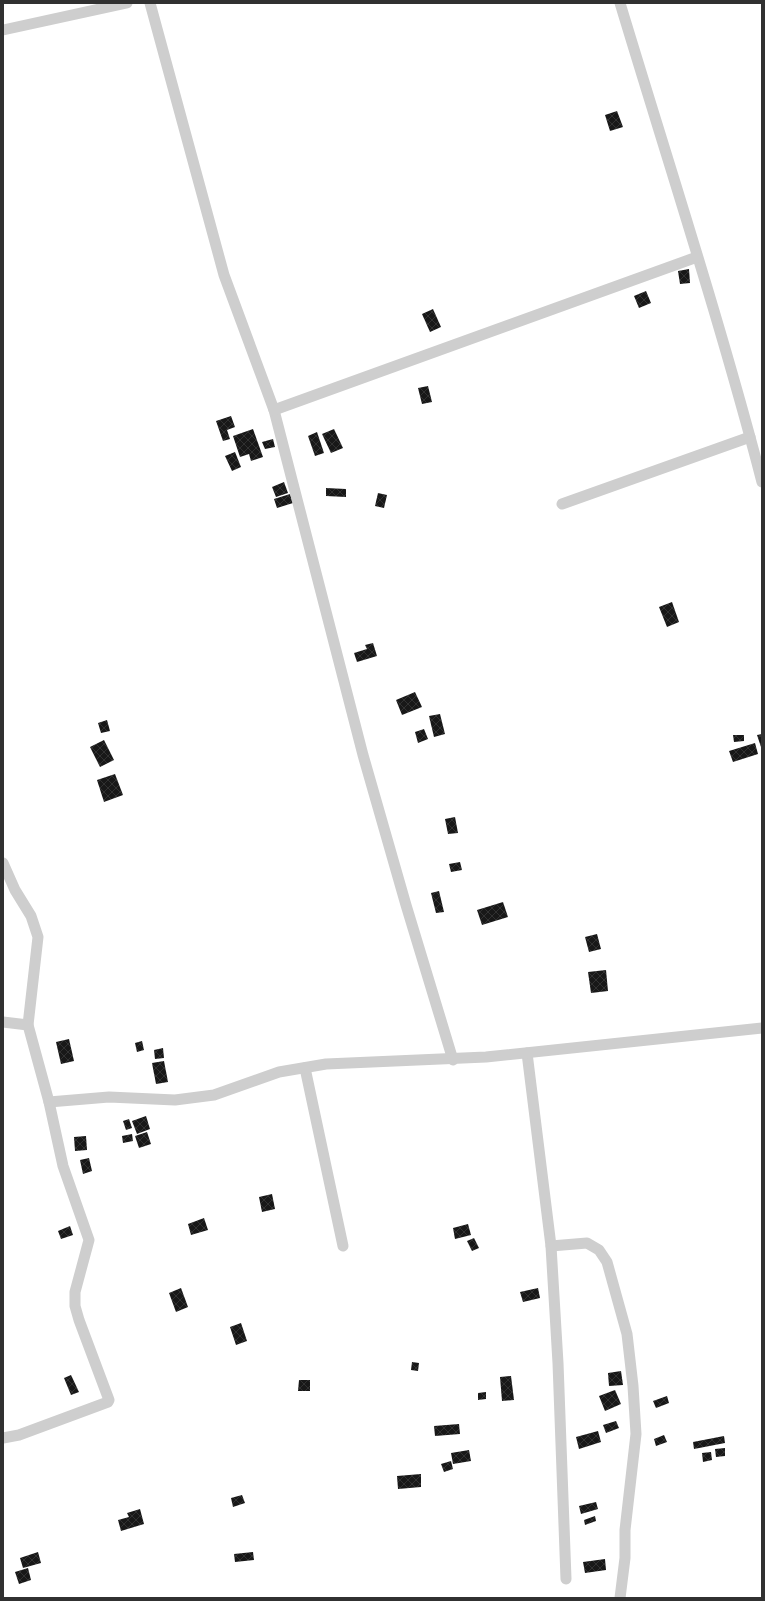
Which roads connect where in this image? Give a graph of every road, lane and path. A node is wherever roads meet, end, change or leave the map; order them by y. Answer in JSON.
{"nodes":[{"id":1,"x":127,"y":3,"type":"edge"},
{"id":2,"x":150,"y":3,"type":"edge"},
{"id":3,"x":620,"y":3,"type":"edge"},
{"id":4,"x":3,"y":30,"type":"edge"},
{"id":5,"x":697,"y":257,"type":"junction"},
{"id":6,"x":274,"y":410,"type":"junction"},
{"id":7,"x":750,"y":437,"type":"junction"},
{"id":8,"x":762,"y":482,"type":"edge"},
{"id":9,"x":562,"y":504,"type":"dead end"},
{"id":10,"x":3,"y":863,"type":"edge"},
{"id":11,"x":3,"y":1022,"type":"edge"},
{"id":12,"x":28,"y":1025,"type":"junction"},
{"id":13,"x":762,"y":1028,"type":"edge"},
{"id":14,"x":527,"y":1054,"type":"junction"},
{"id":15,"x":453,"y":1060,"type":"junction"},
{"id":16,"x":305,"y":1068,"type":"junction"},
{"id":17,"x":49,"y":1102,"type":"junction"},
{"id":18,"x":343,"y":1246,"type":"dead end"},
{"id":19,"x":551,"y":1246,"type":"junction"},
{"id":20,"x":3,"y":1438,"type":"edge"},
{"id":21,"x":566,"y":1579,"type":"dead end"},
{"id":22,"x":620,"y":1598,"type":"edge"}],
"edges":[{"from":1,"to":4,"type":"street"},
{"from":2,"to":6,"type":"street"},
{"from":3,"to":5,"type":"street"},
{"from":5,"to":6,"type":"street"},
{"from":5,"to":7,"type":"street"},
{"from":6,"to":15,"type":"street"},
{"from":7,"to":8,"type":"street"},
{"from":7,"to":9,"type":"street"},
{"from":10,"to":12,"type":"street"},
{"from":11,"to":12,"type":"street"},
{"from":12,"to":17,"type":"street"},
{"from":13,"to":14,"type":"street"},
{"from":14,"to":15,"type":"street"},
{"from":14,"to":19,"type":"street"},
{"from":15,"to":16,"type":"street"},
{"from":16,"to":17,"type":"street"},
{"from":16,"to":18,"type":"street"},
{"from":17,"to":20,"type":"street"},
{"from":19,"to":21,"type":"street"},
{"from":19,"to":22,"type":"street"}]}
